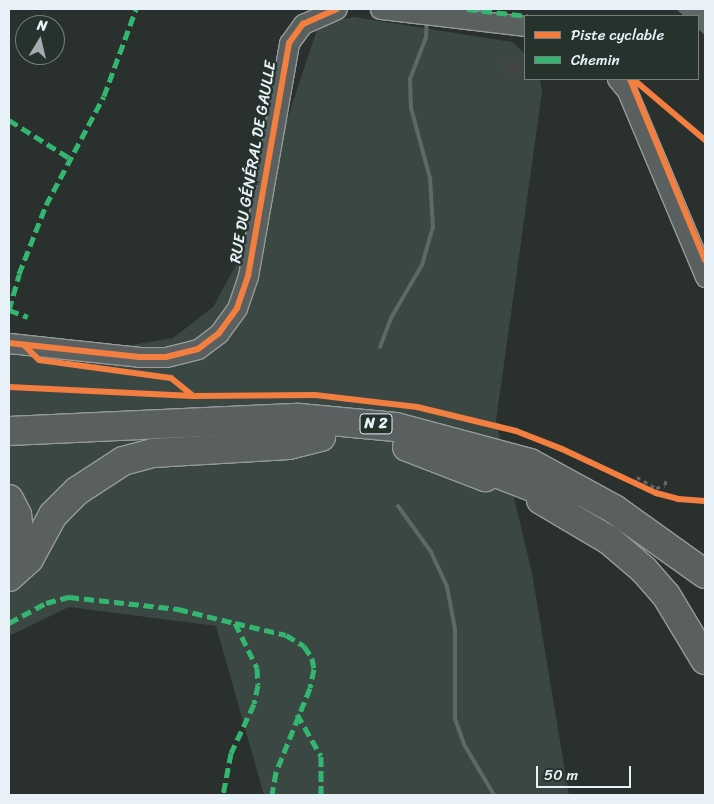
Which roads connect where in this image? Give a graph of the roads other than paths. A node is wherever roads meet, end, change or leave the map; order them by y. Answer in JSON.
{"nodes":[{"id":1,"x":332,"y":9,"type":"edge"},
{"id":2,"x":380,"y":9,"type":"edge"},
{"id":3,"x":524,"y":26,"type":"edge"},
{"id":4,"x":618,"y":80,"type":"edge"},
{"id":5,"x":705,"y":277,"type":"edge"},
{"id":6,"x":9,"y":342,"type":"edge"},
{"id":7,"x":9,"y":431,"type":"edge"},
{"id":8,"x":321,"y":437,"type":"junction"},
{"id":9,"x":407,"y":447,"type":"junction"},
{"id":10,"x":9,"y":448,"type":"edge"},
{"id":11,"x":530,"y":462,"type":"junction"},
{"id":12,"x":9,"y":499,"type":"edge"},
{"id":13,"x":9,"y":557,"type":"edge"},
{"id":14,"x":705,"y":557,"type":"edge"},
{"id":15,"x":705,"y":574,"type":"edge"},
{"id":16,"x":9,"y":576,"type":"edge"},
{"id":17,"x":705,"y":593,"type":"edge"},
{"id":18,"x":705,"y":660,"type":"edge"}],
"edges":[{"from":1,"to":6,"type":"street","name":"RUE DU GÉNÉRAL DE GAULLE"},
{"from":2,"to":3,"type":"street"},
{"from":4,"to":5,"type":"street"},
{"from":7,"to":11,"type":"highway","number":"N 2"},
{"from":8,"to":9,"type":"highway","number":"N 2"},
{"from":8,"to":10,"type":"highway","number":"N 2"},
{"from":8,"to":16,"type":"highway"},
{"from":9,"to":17,"type":"highway","number":"N 2"},
{"from":9,"to":18,"type":"highway"},
{"from":11,"to":14,"type":"highway"},
{"from":11,"to":15,"type":"highway","number":"N 2"},
{"from":12,"to":13,"type":"highway"}]}
